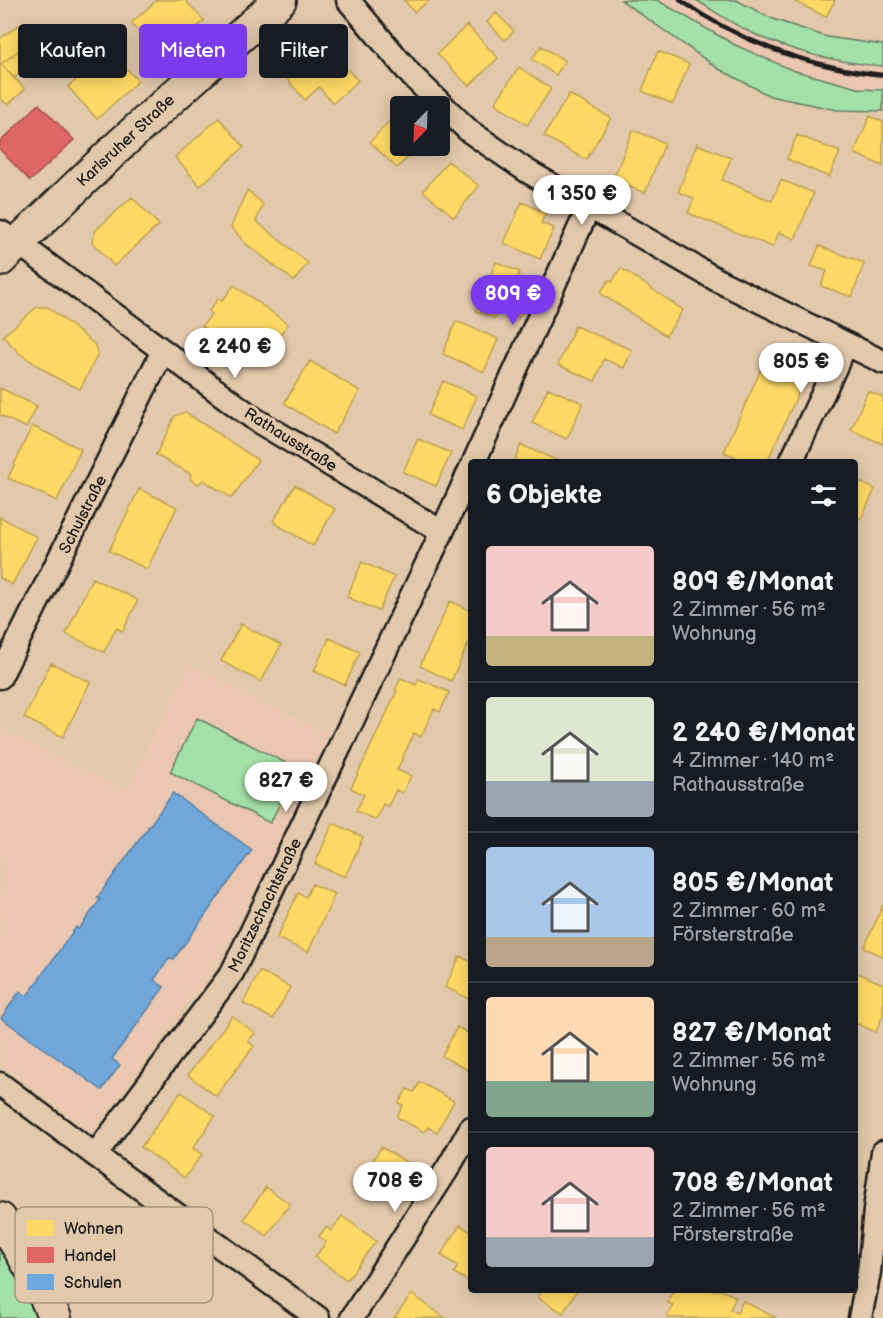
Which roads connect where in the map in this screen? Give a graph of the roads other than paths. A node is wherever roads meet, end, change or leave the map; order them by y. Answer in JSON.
{"nodes":[{"id":1,"x":280,"y":0,"type":"edge"},
{"id":2,"x":348,"y":0,"type":"edge"},
{"id":3,"x":589,"y":207,"type":"junction"},
{"id":4,"x":6,"y":244,"type":"edge"},
{"id":5,"x":846,"y":344,"type":"junction"},
{"id":6,"x":163,"y":351,"type":"junction"},
{"id":7,"x":883,"y":362,"type":"edge"},
{"id":8,"x":475,"y":459,"type":"edge"},
{"id":9,"x":792,"y":459,"type":"edge"},
{"id":10,"x":468,"y":475,"type":"edge"},
{"id":11,"x":442,"y":532,"type":"junction"},
{"id":12,"x":0,"y":678,"type":"edge"},
{"id":13,"x":0,"y":1084,"type":"edge"},
{"id":14,"x":468,"y":1133,"type":"edge"},
{"id":15,"x":883,"y":1152,"type":"edge"},
{"id":16,"x":95,"y":1155,"type":"junction"},
{"id":17,"x":166,"y":1207,"type":"edge"},
{"id":18,"x":0,"y":1219,"type":"edge"},
{"id":19,"x":213,"y":1241,"type":"edge"},
{"id":20,"x":15,"y":1242,"type":"edge"},
{"id":21,"x":48,"y":1303,"type":"edge"},
{"id":22,"x":55,"y":1318,"type":"edge"},
{"id":23,"x":318,"y":1318,"type":"edge"},
{"id":24,"x":352,"y":1318,"type":"edge"},
{"id":25,"x":860,"y":1318,"type":"edge"}],
"edges":[{"from":1,"to":4,"type":"street","name":"Karlsruher Straße"},
{"from":2,"to":3,"type":"street"},
{"from":3,"to":5,"type":"street"},
{"from":3,"to":8,"type":"street"},
{"from":4,"to":6,"type":"street","name":"Rathausstraße"},
{"from":5,"to":7,"type":"street"},
{"from":5,"to":9,"type":"street"},
{"from":6,"to":11,"type":"street","name":"Rathausstraße"},
{"from":6,"to":12,"type":"street","name":"Schulstraße"},
{"from":10,"to":11,"type":"street","name":"Moritzschachtstraße"},
{"from":11,"to":16,"type":"street","name":"Moritzschachtstraße"},
{"from":13,"to":16,"type":"street"},
{"from":14,"to":24,"type":"street"},
{"from":15,"to":25,"type":"street"},
{"from":16,"to":17,"type":"street"},
{"from":18,"to":20,"type":"street"},
{"from":19,"to":23,"type":"street"},
{"from":21,"to":22,"type":"street"}]}
